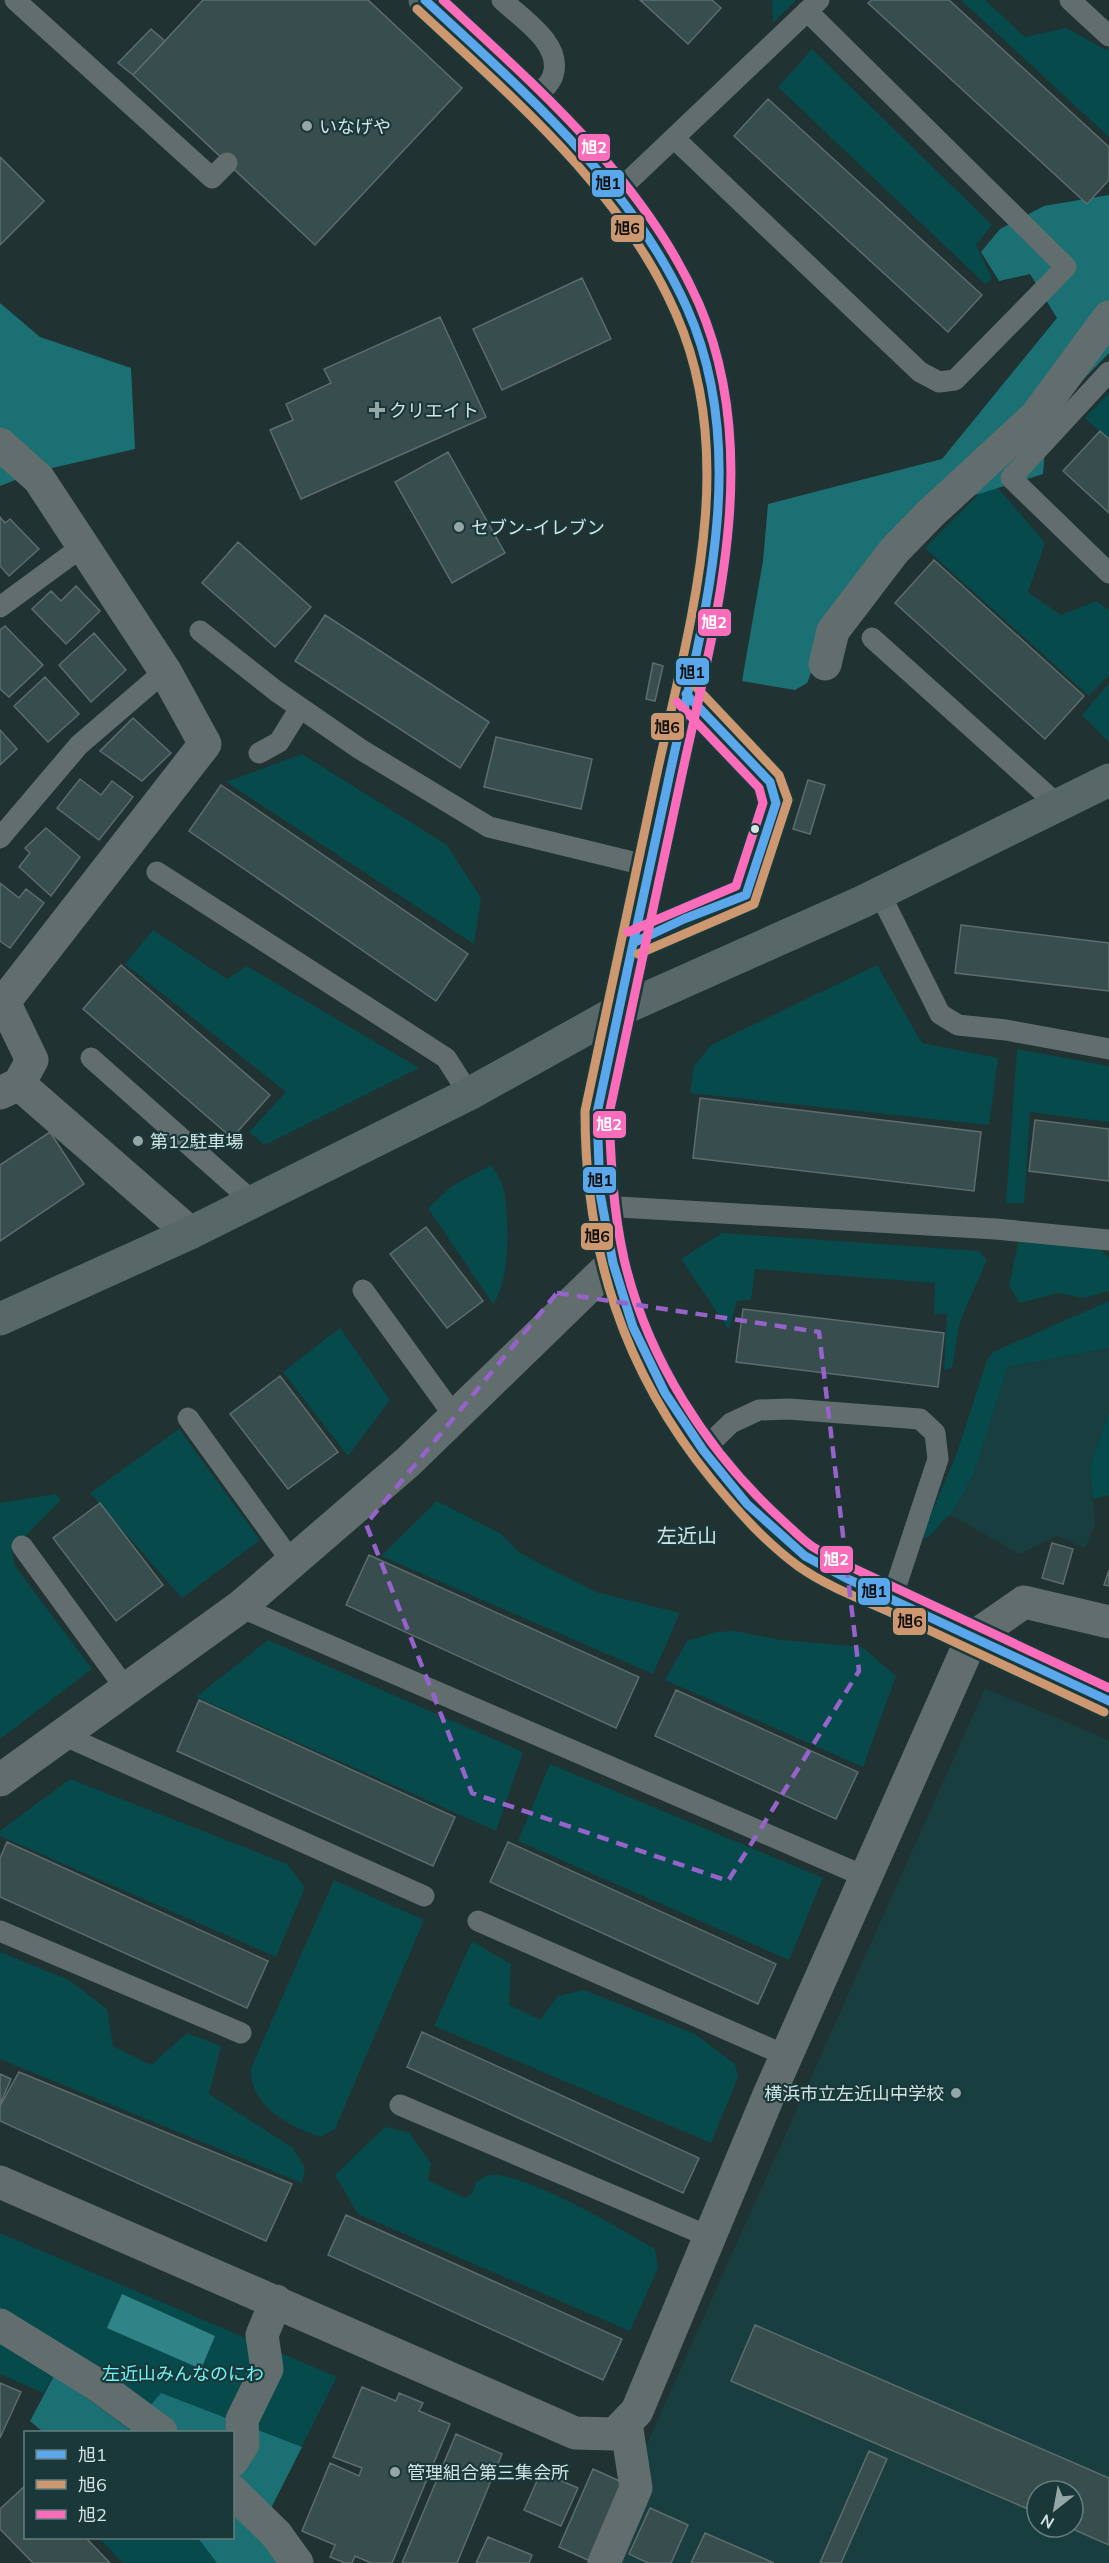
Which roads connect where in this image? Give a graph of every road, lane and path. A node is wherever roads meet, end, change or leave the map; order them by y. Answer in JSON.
{"nodes":[{"id":1,"x":15,"y":0,"type":"edge"},
{"id":2,"x":425,"y":0,"type":"edge"},
{"id":3,"x":502,"y":0,"type":"edge"},
{"id":4,"x":1070,"y":0,"type":"edge"},
{"id":5,"x":813,"y":6,"type":"edge"},
{"id":6,"x":1108,"y":36,"type":"edge"},
{"id":7,"x":532,"y":100,"type":"junction"},
{"id":8,"x":675,"y":140,"type":"junction"},
{"id":9,"x":227,"y":163,"type":"dead end"},
{"id":10,"x":617,"y":192,"type":"junction"},
{"id":11,"x":1109,"y":317,"type":"edge"},
{"id":12,"x":1109,"y":372,"type":"edge"},
{"id":13,"x":0,"y":444,"type":"edge"},
{"id":14,"x":83,"y":546,"type":"junction"},
{"id":15,"x":1109,"y":573,"type":"edge"},
{"id":16,"x":0,"y":607,"type":"edge"},
{"id":17,"x":200,"y":631,"type":"dead end"},
{"id":18,"x":872,"y":638,"type":"dead end"},
{"id":19,"x":825,"y":664,"type":"dead end"},
{"id":20,"x":165,"y":672,"type":"junction"},
{"id":21,"x":686,"y":694,"type":"junction"},
{"id":22,"x":300,"y":708,"type":"junction"},
{"id":23,"x":259,"y":753,"type":"dead end"},
{"id":24,"x":1109,"y":780,"type":"edge"},
{"id":25,"x":1058,"y":805,"type":"junction"},
{"id":26,"x":0,"y":838,"type":"edge"},
{"id":27,"x":649,"y":866,"type":"junction"},
{"id":28,"x":157,"y":872,"type":"dead end"},
{"id":29,"x":880,"y":894,"type":"junction"},
{"id":30,"x":633,"y":943,"type":"junction"},
{"id":31,"x":620,"y":1010,"type":"junction"},
{"id":32,"x":1109,"y":1049,"type":"edge"},
{"id":33,"x":91,"y":1058,"type":"dead end"},
{"id":34,"x":10,"y":1089,"type":"edge"},
{"id":35,"x":469,"y":1094,"type":"junction"},
{"id":36,"x":252,"y":1201,"type":"junction"},
{"id":37,"x":602,"y":1206,"type":"junction"},
{"id":38,"x":190,"y":1233,"type":"junction"},
{"id":39,"x":1109,"y":1240,"type":"edge"},
{"id":40,"x":613,"y":1263,"type":"junction"},
{"id":41,"x":363,"y":1290,"type":"dead end"},
{"id":42,"x":0,"y":1319,"type":"edge"},
{"id":43,"x":455,"y":1417,"type":"junction"},
{"id":44,"x":188,"y":1418,"type":"dead end"},
{"id":45,"x":703,"y":1450,"type":"junction"},
{"id":46,"x":22,"y":1546,"type":"dead end"},
{"id":47,"x":292,"y":1562,"type":"junction"},
{"id":48,"x":891,"y":1601,"type":"junction"},
{"id":49,"x":240,"y":1607,"type":"junction"},
{"id":50,"x":1109,"y":1622,"type":"edge"},
{"id":51,"x":972,"y":1638,"type":"junction"},
{"id":52,"x":126,"y":1689,"type":"junction"},
{"id":53,"x":1109,"y":1701,"type":"edge"},
{"id":54,"x":63,"y":1735,"type":"junction"},
{"id":55,"x":0,"y":1780,"type":"edge"},
{"id":56,"x":866,"y":1877,"type":"junction"},
{"id":57,"x":423,"y":1896,"type":"dead end"},
{"id":58,"x":478,"y":1921,"type":"dead end"},
{"id":59,"x":0,"y":1931,"type":"edge"},
{"id":60,"x":241,"y":2033,"type":"dead end"},
{"id":61,"x":787,"y":2056,"type":"junction"},
{"id":62,"x":400,"y":2105,"type":"dead end"},
{"id":63,"x":0,"y":2182,"type":"edge"},
{"id":64,"x":710,"y":2237,"type":"junction"},
{"id":65,"x":276,"y":2301,"type":"junction"},
{"id":66,"x":0,"y":2325,"type":"edge"},
{"id":67,"x":626,"y":2423,"type":"junction"},
{"id":68,"x":158,"y":2431,"type":"edge"},
{"id":69,"x":234,"y":2458,"type":"edge"},
{"id":70,"x":234,"y":2493,"type":"edge"},
{"id":71,"x":297,"y":2563,"type":"edge"},
{"id":72,"x":604,"y":2563,"type":"edge"}],
"edges":[{"from":1,"to":9,"type":"lane"},
{"from":2,"to":7,"type":"street"},
{"from":3,"to":7,"type":"lane"},
{"from":4,"to":6,"type":"lane"},
{"from":5,"to":8,"type":"lane"},
{"from":5,"to":8,"type":"lane"},
{"from":7,"to":10,"type":"street"},
{"from":8,"to":10,"type":"lane"},
{"from":10,"to":21,"type":"street"},
{"from":11,"to":19,"type":"street"},
{"from":12,"to":15,"type":"lane"},
{"from":13,"to":14,"type":"street"},
{"from":14,"to":16,"type":"lane"},
{"from":14,"to":20,"type":"street"},
{"from":17,"to":22,"type":"lane"},
{"from":18,"to":25,"type":"lane"},
{"from":20,"to":26,"type":"lane"},
{"from":20,"to":34,"type":"street"},
{"from":21,"to":27,"type":"street"},
{"from":21,"to":30,"type":"lane"},
{"from":22,"to":23,"type":"lane"},
{"from":22,"to":27,"type":"lane"},
{"from":24,"to":25,"type":"street"},
{"from":25,"to":29,"type":"street"},
{"from":27,"to":30,"type":"street"},
{"from":28,"to":35,"type":"lane"},
{"from":29,"to":31,"type":"street"},
{"from":29,"to":32,"type":"lane"},
{"from":30,"to":31,"type":"street"},
{"from":31,"to":35,"type":"street"},
{"from":31,"to":37,"type":"street"},
{"from":33,"to":36,"type":"lane"},
{"from":34,"to":38,"type":"street"},
{"from":35,"to":36,"type":"street"},
{"from":36,"to":38,"type":"street"},
{"from":37,"to":39,"type":"lane"},
{"from":37,"to":40,"type":"street"},
{"from":38,"to":42,"type":"street"},
{"from":40,"to":43,"type":"street"},
{"from":40,"to":45,"type":"street"},
{"from":41,"to":43,"type":"lane"},
{"from":43,"to":47,"type":"street"},
{"from":44,"to":47,"type":"lane"},
{"from":45,"to":48,"type":"street"},
{"from":45,"to":48,"type":"lane"},
{"from":46,"to":52,"type":"lane"},
{"from":47,"to":49,"type":"street"},
{"from":48,"to":51,"type":"street"},
{"from":49,"to":52,"type":"street"},
{"from":49,"to":56,"type":"lane"},
{"from":50,"to":51,"type":"street"},
{"from":51,"to":53,"type":"street"},
{"from":51,"to":56,"type":"street"},
{"from":52,"to":54,"type":"street"},
{"from":54,"to":55,"type":"street"},
{"from":54,"to":57,"type":"lane"},
{"from":56,"to":61,"type":"street"},
{"from":58,"to":61,"type":"lane"},
{"from":59,"to":60,"type":"lane"},
{"from":61,"to":64,"type":"street"},
{"from":62,"to":64,"type":"lane"},
{"from":63,"to":65,"type":"street"},
{"from":64,"to":67,"type":"street"},
{"from":65,"to":67,"type":"street"},
{"from":65,"to":69,"type":"street"},
{"from":66,"to":68,"type":"street"},
{"from":67,"to":72,"type":"street"},
{"from":70,"to":71,"type":"street"}]}
